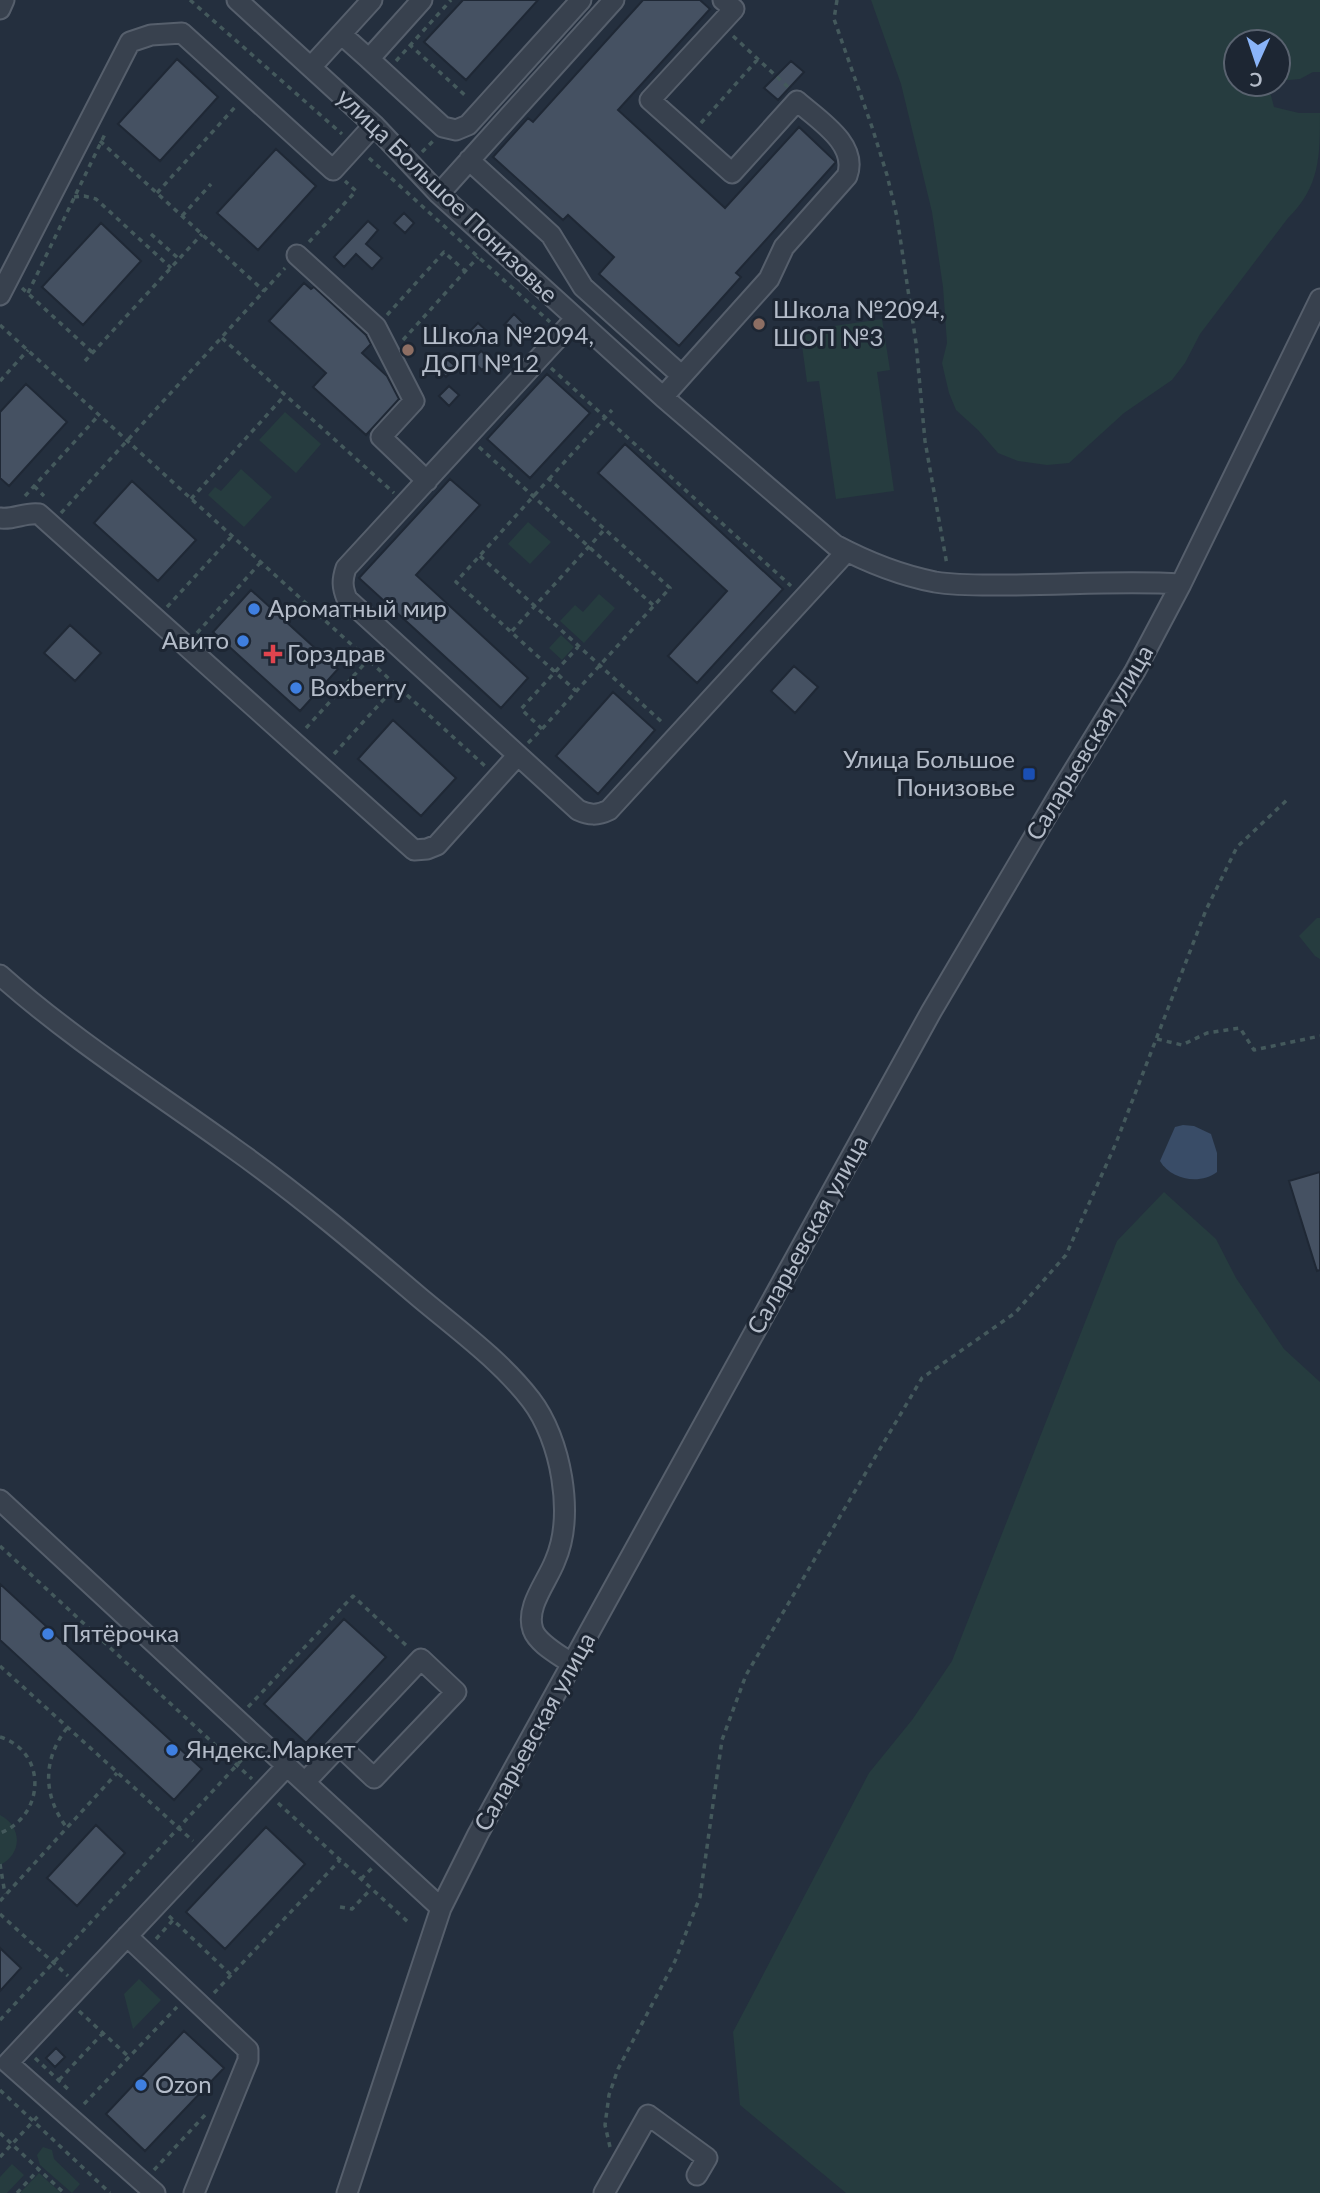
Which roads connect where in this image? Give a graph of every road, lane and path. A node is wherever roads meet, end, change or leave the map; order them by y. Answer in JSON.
{"nodes":[{"id":1,"x":4,"y":0,"type":"edge"},
{"id":2,"x":190,"y":0,"type":"edge"},
{"id":3,"x":237,"y":0,"type":"edge"},
{"id":4,"x":372,"y":0,"type":"edge"},
{"id":5,"x":422,"y":0,"type":"edge"},
{"id":6,"x":451,"y":0,"type":"edge"},
{"id":7,"x":581,"y":0,"type":"edge"},
{"id":8,"x":614,"y":0,"type":"edge"},
{"id":9,"x":723,"y":0,"type":"edge"},
{"id":10,"x":836,"y":0,"type":"edge"},
{"id":11,"x":0,"y":9,"type":"edge"},
{"id":12,"x":720,"y":24,"type":"junction"},
{"id":13,"x":394,"y":31,"type":"junction"},
{"id":14,"x":341,"y":34,"type":"junction"},
{"id":15,"x":410,"y":45,"type":"junction"},
{"id":16,"x":369,"y":59,"type":"junction"},
{"id":17,"x":758,"y":59,"type":"junction"},
{"id":18,"x":311,"y":67,"type":"junction"},
{"id":19,"x":384,"y":74,"type":"junction"},
{"id":20,"x":248,"y":93,"type":"junction"},
{"id":21,"x":797,"y":101,"type":"junction"},
{"id":22,"x":482,"y":110,"type":"junction"},
{"id":23,"x":374,"y":125,"type":"junction"},
{"id":24,"x":86,"y":128,"type":"junction"},
{"id":25,"x":107,"y":130,"type":"dead end"},
{"id":26,"x":689,"y":135,"type":"junction"},
{"id":27,"x":101,"y":142,"type":"junction"},
{"id":28,"x":355,"y":145,"type":"junction"},
{"id":29,"x":469,"y":160,"type":"junction"},
{"id":30,"x":333,"y":170,"type":"junction"},
{"id":31,"x":211,"y":184,"type":"dead end"},
{"id":32,"x":157,"y":193,"type":"junction"},
{"id":33,"x":439,"y":194,"type":"junction"},
{"id":34,"x":74,"y":197,"type":"junction"},
{"id":35,"x":182,"y":216,"type":"junction"},
{"id":36,"x":151,"y":234,"type":"dead end"},
{"id":37,"x":202,"y":234,"type":"junction"},
{"id":38,"x":297,"y":255,"type":"junction"},
{"id":39,"x":478,"y":257,"type":"junction"},
{"id":40,"x":179,"y":259,"type":"junction"},
{"id":41,"x":171,"y":268,"type":"junction"},
{"id":42,"x":465,"y":271,"type":"junction"},
{"id":43,"x":10,"y":277,"type":"junction"},
{"id":44,"x":264,"y":291,"type":"junction"},
{"id":45,"x":28,"y":293,"type":"junction"},
{"id":46,"x":0,"y":295,"type":"edge"},
{"id":47,"x":1320,"y":299,"type":"edge"},
{"id":48,"x":576,"y":318,"type":"junction"},
{"id":49,"x":0,"y":325,"type":"edge"},
{"id":50,"x":376,"y":327,"type":"junction"},
{"id":51,"x":562,"y":333,"type":"junction"},
{"id":52,"x":222,"y":338,"type":"junction"},
{"id":53,"x":28,"y":350,"type":"junction"},
{"id":54,"x":93,"y":353,"type":"junction"},
{"id":55,"x":390,"y":354,"type":"junction"},
{"id":56,"x":85,"y":361,"type":"dead end"},
{"id":57,"x":550,"y":366,"type":"dead end"},
{"id":58,"x":681,"y":376,"type":"junction"},
{"id":59,"x":0,"y":381,"type":"edge"},
{"id":60,"x":285,"y":395,"type":"junction"},
{"id":61,"x":663,"y":397,"type":"junction"},
{"id":62,"x":612,"y":410,"type":"dead end"},
{"id":63,"x":99,"y":415,"type":"junction"},
{"id":64,"x":605,"y":417,"type":"junction"},
{"id":65,"x":127,"y":441,"type":"junction"},
{"id":66,"x":480,"y":447,"type":"dead end"},
{"id":67,"x":549,"y":479,"type":"junction"},
{"id":68,"x":427,"y":481,"type":"junction"},
{"id":69,"x":533,"y":496,"type":"junction"},
{"id":70,"x":191,"y":499,"type":"junction"},
{"id":71,"x":21,"y":501,"type":"dead end"},
{"id":72,"x":405,"y":504,"type":"junction"},
{"id":73,"x":0,"y":518,"type":"edge"},
{"id":74,"x":51,"y":524,"type":"junction"},
{"id":75,"x":605,"y":530,"type":"junction"},
{"id":76,"x":232,"y":536,"type":"junction"},
{"id":77,"x":589,"y":547,"type":"junction"},
{"id":78,"x":847,"y":551,"type":"junction"},
{"id":79,"x":480,"y":556,"type":"junction"},
{"id":80,"x":261,"y":562,"type":"junction"},
{"id":81,"x":948,"y":573,"type":"dead end"},
{"id":82,"x":1181,"y":584,"type":"junction"},
{"id":83,"x":791,"y":586,"type":"dead end"},
{"id":84,"x":534,"y":606,"type":"junction"},
{"id":85,"x":654,"y":606,"type":"junction"},
{"id":86,"x":167,"y":607,"type":"dead end"},
{"id":87,"x":511,"y":632,"type":"junction"},
{"id":88,"x":197,"y":633,"type":"dead end"},
{"id":89,"x":579,"y":646,"type":"junction"},
{"id":90,"x":368,"y":660,"type":"junction"},
{"id":91,"x":600,"y":666,"type":"junction"},
{"id":92,"x":555,"y":672,"type":"junction"},
{"id":93,"x":396,"y":686,"type":"junction"},
{"id":94,"x":576,"y":691,"type":"junction"},
{"id":95,"x":662,"y":722,"type":"dead end"},
{"id":96,"x":542,"y":729,"type":"junction"},
{"id":97,"x":304,"y":730,"type":"dead end"},
{"id":98,"x":534,"y":737,"type":"dead end"},
{"id":99,"x":518,"y":755,"type":"junction"},
{"id":100,"x":333,"y":756,"type":"dead end"},
{"id":101,"x":485,"y":766,"type":"dead end"},
{"id":102,"x":1289,"y":798,"type":"dead end"},
{"id":103,"x":0,"y":975,"type":"edge"},
{"id":104,"x":1320,"y":1035,"type":"edge"},
{"id":105,"x":1157,"y":1039,"type":"junction"},
{"id":106,"x":0,"y":1500,"type":"edge"},
{"id":107,"x":0,"y":1546,"type":"edge"},
{"id":108,"x":421,"y":1659,"type":"junction"},
{"id":109,"x":572,"y":1664,"type":"junction"},
{"id":110,"x":0,"y":1666,"type":"edge"},
{"id":111,"x":237,"y":1719,"type":"junction"},
{"id":112,"x":67,"y":1727,"type":"junction"},
{"id":113,"x":0,"y":1737,"type":"edge"},
{"id":114,"x":260,"y":1740,"type":"junction"},
{"id":115,"x":340,"y":1746,"type":"junction"},
{"id":116,"x":237,"y":1765,"type":"junction"},
{"id":117,"x":287,"y":1766,"type":"junction"},
{"id":118,"x":117,"y":1773,"type":"junction"},
{"id":119,"x":305,"y":1782,"type":"junction"},
{"id":120,"x":264,"y":1790,"type":"junction"},
{"id":121,"x":67,"y":1828,"type":"junction"},
{"id":122,"x":178,"y":1828,"type":"junction"},
{"id":123,"x":0,"y":1833,"type":"edge"},
{"id":124,"x":205,"y":1853,"type":"junction"},
{"id":125,"x":0,"y":1864,"type":"edge"},
{"id":126,"x":371,"y":1889,"type":"junction"},
{"id":127,"x":5,"y":1896,"type":"junction"},
{"id":128,"x":0,"y":1901,"type":"edge"},
{"id":129,"x":156,"y":1905,"type":"junction"},
{"id":130,"x":340,"y":1907,"type":"dead end"},
{"id":131,"x":441,"y":1908,"type":"junction"},
{"id":132,"x":0,"y":1914,"type":"edge"},
{"id":133,"x":408,"y":1922,"type":"dead end"},
{"id":134,"x":127,"y":1936,"type":"junction"},
{"id":135,"x":53,"y":1963,"type":"junction"},
{"id":136,"x":232,"y":1975,"type":"dead end"},
{"id":137,"x":74,"y":1993,"type":"junction"},
{"id":138,"x":0,"y":2021,"type":"edge"},
{"id":139,"x":103,"y":2033,"type":"junction"},
{"id":140,"x":23,"y":2047,"type":"junction"},
{"id":141,"x":129,"y":2057,"type":"dead end"},
{"id":142,"x":4,"y":2059,"type":"edge"},
{"id":143,"x":59,"y":2081,"type":"junction"},
{"id":144,"x":0,"y":2090,"type":"edge"},
{"id":145,"x":52,"y":2102,"type":"junction"},
{"id":146,"x":207,"y":2113,"type":"dead end"},
{"id":147,"x":33,"y":2122,"type":"junction"},
{"id":148,"x":0,"y":2133,"type":"edge"},
{"id":149,"x":12,"y":2144,"type":"junction"},
{"id":150,"x":0,"y":2157,"type":"edge"},
{"id":151,"x":39,"y":2169,"type":"junction"},
{"id":152,"x":154,"y":2170,"type":"dead end"},
{"id":153,"x":615,"y":2172,"type":"junction"},
{"id":154,"x":697,"y":2175,"type":"dead end"},
{"id":155,"x":107,"y":2192,"type":"edge"},
{"id":156,"x":17,"y":2193,"type":"edge"},
{"id":157,"x":64,"y":2193,"type":"edge"},
{"id":158,"x":155,"y":2193,"type":"edge"},
{"id":159,"x":194,"y":2193,"type":"edge"},
{"id":160,"x":347,"y":2193,"type":"edge"},
{"id":161,"x":604,"y":2193,"type":"edge"}],
"edges":[{"from":1,"to":11,"type":"street"},
{"from":2,"to":28,"type":"path"},
{"from":3,"to":18,"type":"street","name":"улица Большое Понизовье"},
{"from":4,"to":14,"type":"street"},
{"from":5,"to":13,"type":"street"},
{"from":6,"to":15,"type":"path"},
{"from":7,"to":22,"type":"street"},
{"from":8,"to":29,"type":"street"},
{"from":9,"to":12,"type":"street"},
{"from":10,"to":81,"type":"path"},
{"from":12,"to":17,"type":"path"},
{"from":12,"to":26,"type":"street"},
{"from":13,"to":15,"type":"path"},
{"from":13,"to":16,"type":"street"},
{"from":14,"to":16,"type":"street"},
{"from":14,"to":18,"type":"street"},
{"from":15,"to":19,"type":"path"},
{"from":15,"to":22,"type":"path"},
{"from":16,"to":19,"type":"street"},
{"from":17,"to":21,"type":"path"},
{"from":17,"to":26,"type":"path"},
{"from":18,"to":23,"type":"street","name":"улица Большое Понизовье"},
{"from":19,"to":22,"type":"street"},
{"from":20,"to":24,"type":"street"},
{"from":20,"to":30,"type":"street"},
{"from":20,"to":32,"type":"path"},
{"from":21,"to":26,"type":"street"},
{"from":21,"to":58,"type":"street"},
{"from":23,"to":28,"type":"street"},
{"from":23,"to":33,"type":"street","name":"улица Большое Понизовье"},
{"from":24,"to":27,"type":"path"},
{"from":24,"to":43,"type":"street"},
{"from":25,"to":27,"type":"path"},
{"from":27,"to":32,"type":"path"},
{"from":27,"to":34,"type":"path"},
{"from":28,"to":30,"type":"street"},
{"from":28,"to":39,"type":"path"},
{"from":29,"to":33,"type":"street"},
{"from":29,"to":58,"type":"street"},
{"from":30,"to":38,"type":"path"},
{"from":31,"to":35,"type":"path"},
{"from":32,"to":35,"type":"path"},
{"from":33,"to":48,"type":"street","name":"улица Большое Понизовье"},
{"from":34,"to":41,"type":"path"},
{"from":34,"to":45,"type":"path"},
{"from":35,"to":37,"type":"path"},
{"from":36,"to":40,"type":"path"},
{"from":37,"to":40,"type":"path"},
{"from":37,"to":44,"type":"path"},
{"from":38,"to":44,"type":"path"},
{"from":38,"to":50,"type":"street"},
{"from":39,"to":42,"type":"path"},
{"from":39,"to":51,"type":"path"},
{"from":40,"to":41,"type":"path"},
{"from":41,"to":54,"type":"path"},
{"from":42,"to":50,"type":"path"},
{"from":42,"to":55,"type":"path"},
{"from":43,"to":45,"type":"path"},
{"from":43,"to":46,"type":"street"},
{"from":44,"to":52,"type":"path"},
{"from":45,"to":54,"type":"path"},
{"from":47,"to":82,"type":"street","name":"Саларьевская улица"},
{"from":48,"to":51,"type":"street"},
{"from":48,"to":61,"type":"street","name":"улица Большое Понизовье"},
{"from":49,"to":53,"type":"path"},
{"from":50,"to":55,"type":"street"},
{"from":51,"to":68,"type":"street"},
{"from":52,"to":60,"type":"path"},
{"from":52,"to":65,"type":"path"},
{"from":53,"to":59,"type":"path"},
{"from":53,"to":63,"type":"path"},
{"from":54,"to":56,"type":"path"},
{"from":55,"to":68,"type":"street"},
{"from":57,"to":64,"type":"path"},
{"from":58,"to":61,"type":"street"},
{"from":60,"to":70,"type":"path"},
{"from":60,"to":72,"type":"path"},
{"from":61,"to":78,"type":"street","name":"улица Большое Понизовье"},
{"from":62,"to":64,"type":"path"},
{"from":63,"to":65,"type":"path"},
{"from":63,"to":71,"type":"path"},
{"from":64,"to":67,"type":"path"},
{"from":64,"to":83,"type":"path"},
{"from":65,"to":70,"type":"path"},
{"from":65,"to":74,"type":"path"},
{"from":66,"to":69,"type":"path"},
{"from":67,"to":69,"type":"path"},
{"from":67,"to":75,"type":"path"},
{"from":68,"to":72,"type":"street"},
{"from":69,"to":77,"type":"path"},
{"from":69,"to":79,"type":"path"},
{"from":70,"to":76,"type":"path"},
{"from":72,"to":99,"type":"street"},
{"from":73,"to":74,"type":"street"},
{"from":74,"to":99,"type":"street"},
{"from":75,"to":77,"type":"path"},
{"from":75,"to":85,"type":"path"},
{"from":76,"to":80,"type":"path"},
{"from":76,"to":86,"type":"path"},
{"from":77,"to":84,"type":"path"},
{"from":77,"to":85,"type":"path"},
{"from":78,"to":82,"type":"street","name":"улица Большое Понизовье"},
{"from":78,"to":99,"type":"street"},
{"from":79,"to":84,"type":"path"},
{"from":79,"to":87,"type":"path"},
{"from":80,"to":88,"type":"path"},
{"from":80,"to":90,"type":"path"},
{"from":82,"to":109,"type":"street","name":"Саларьевская улица"},
{"from":84,"to":87,"type":"path"},
{"from":84,"to":89,"type":"path"},
{"from":85,"to":91,"type":"path"},
{"from":87,"to":92,"type":"path"},
{"from":89,"to":91,"type":"path"},
{"from":89,"to":92,"type":"path"},
{"from":90,"to":93,"type":"path"},
{"from":90,"to":97,"type":"path"},
{"from":91,"to":94,"type":"path"},
{"from":91,"to":95,"type":"path"},
{"from":92,"to":94,"type":"path"},
{"from":92,"to":96,"type":"path"},
{"from":93,"to":100,"type":"path"},
{"from":93,"to":101,"type":"path"},
{"from":94,"to":96,"type":"path"},
{"from":96,"to":98,"type":"path"},
{"from":102,"to":105,"type":"path"},
{"from":103,"to":109,"type":"street"},
{"from":104,"to":105,"type":"path"},
{"from":105,"to":153,"type":"path"},
{"from":106,"to":111,"type":"street"},
{"from":107,"to":116,"type":"path"},
{"from":108,"to":111,"type":"path"},
{"from":108,"to":115,"type":"street"},
{"from":108,"to":115,"type":"street"},
{"from":109,"to":131,"type":"street","name":"Саларьевская улица"},
{"from":110,"to":112,"type":"path"},
{"from":111,"to":114,"type":"street"},
{"from":112,"to":118,"type":"path"},
{"from":112,"to":121,"type":"path"},
{"from":113,"to":123,"type":"path"},
{"from":114,"to":116,"type":"path"},
{"from":114,"to":117,"type":"street"},
{"from":115,"to":119,"type":"street"},
{"from":116,"to":120,"type":"path"},
{"from":116,"to":122,"type":"path"},
{"from":117,"to":119,"type":"street"},
{"from":117,"to":120,"type":"street"},
{"from":118,"to":121,"type":"path"},
{"from":118,"to":122,"type":"path"},
{"from":119,"to":131,"type":"street"},
{"from":120,"to":124,"type":"street"},
{"from":120,"to":126,"type":"path"},
{"from":121,"to":127,"type":"path"},
{"from":122,"to":124,"type":"path"},
{"from":122,"to":135,"type":"path"},
{"from":124,"to":129,"type":"street"},
{"from":125,"to":127,"type":"path"},
{"from":126,"to":130,"type":"path"},
{"from":126,"to":133,"type":"path"},
{"from":127,"to":128,"type":"path"},
{"from":129,"to":134,"type":"street"},
{"from":129,"to":136,"type":"path"},
{"from":131,"to":160,"type":"street","name":"Саларьевская улица"},
{"from":132,"to":135,"type":"path"},
{"from":134,"to":137,"type":"street"},
{"from":134,"to":159,"type":"street"},
{"from":135,"to":137,"type":"path"},
{"from":135,"to":138,"type":"path"},
{"from":137,"to":139,"type":"path"},
{"from":137,"to":140,"type":"street"},
{"from":139,"to":141,"type":"path"},
{"from":139,"to":143,"type":"path"},
{"from":140,"to":142,"type":"street"},
{"from":140,"to":143,"type":"path"},
{"from":142,"to":145,"type":"street"},
{"from":143,"to":145,"type":"path"},
{"from":144,"to":147,"type":"path"},
{"from":145,"to":147,"type":"path"},
{"from":145,"to":158,"type":"street"},
{"from":146,"to":152,"type":"path"},
{"from":147,"to":149,"type":"path"},
{"from":147,"to":155,"type":"path"},
{"from":148,"to":149,"type":"path"},
{"from":149,"to":150,"type":"path"},
{"from":149,"to":151,"type":"path"},
{"from":151,"to":156,"type":"path"},
{"from":151,"to":157,"type":"path"},
{"from":153,"to":154,"type":"street"},
{"from":153,"to":161,"type":"street"}]}
